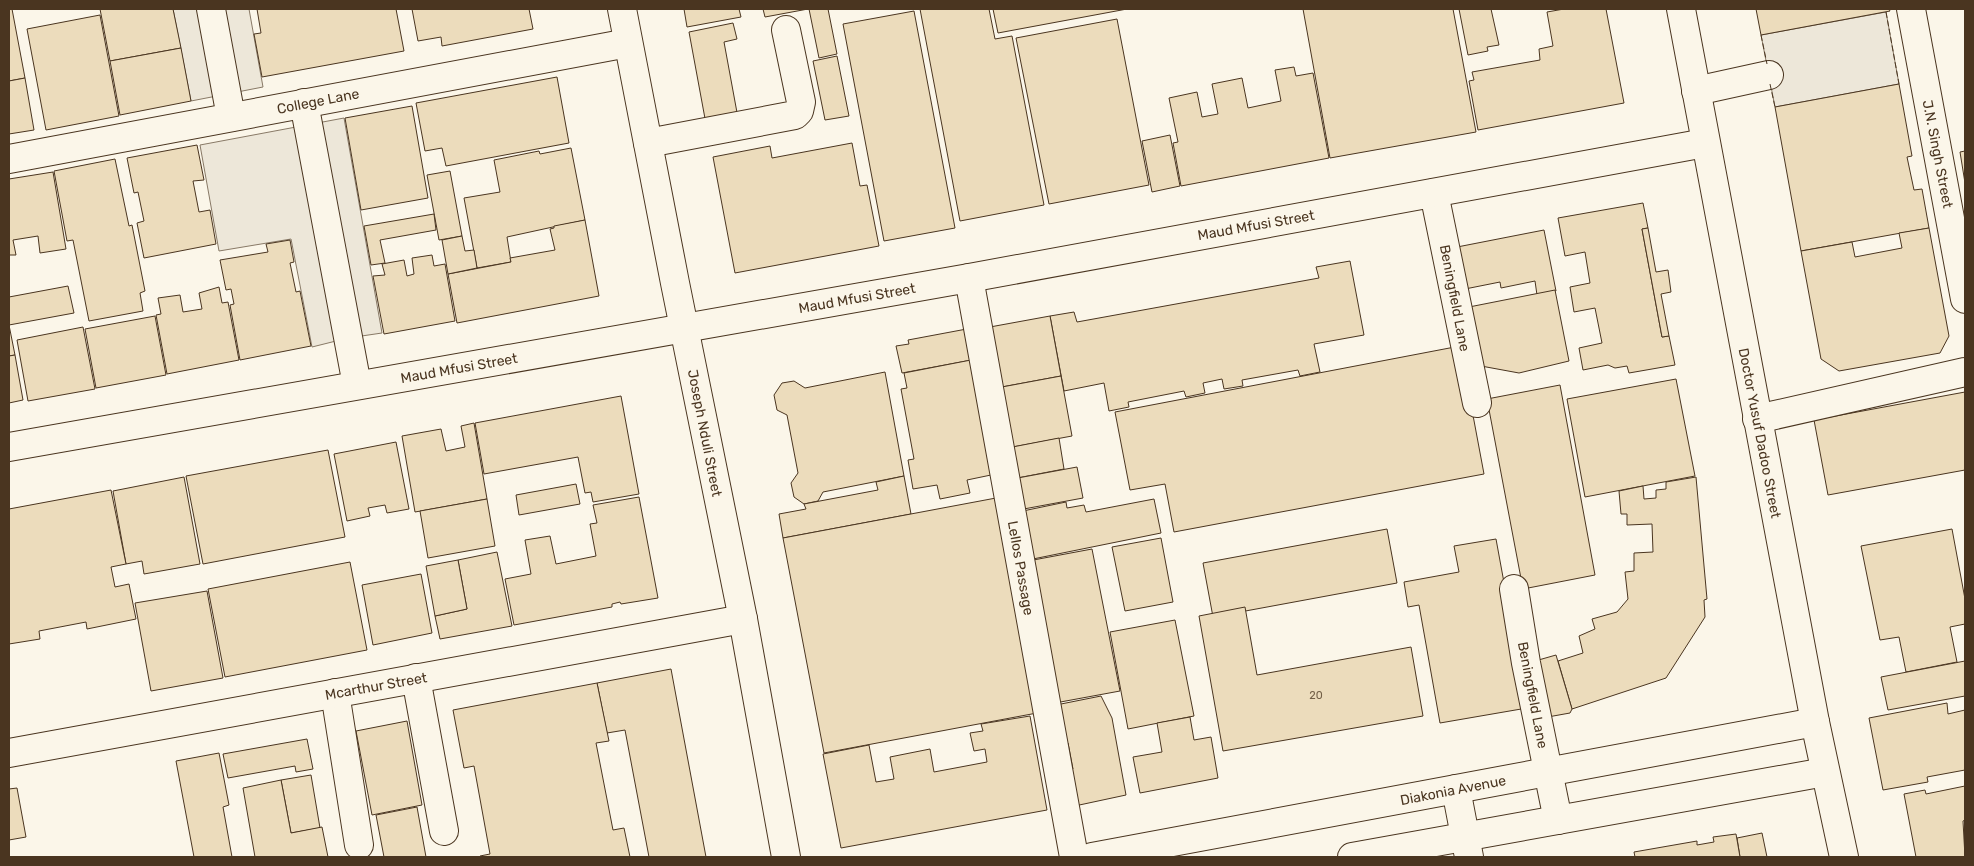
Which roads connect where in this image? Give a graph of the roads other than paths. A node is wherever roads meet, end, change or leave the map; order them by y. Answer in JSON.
{"nodes":[{"id":1,"x":211,"y":9,"type":"edge"},
{"id":2,"x":622,"y":9,"type":"edge"},
{"id":3,"x":1681,"y":9,"type":"edge"},
{"id":4,"x":1911,"y":9,"type":"edge"},
{"id":5,"x":786,"y":30,"type":"dead end"},
{"id":6,"x":628,"y":43,"type":"junction"},
{"id":7,"x":1769,"y":74,"type":"dead end"},
{"id":8,"x":1696,"y":91,"type":"junction"},
{"id":9,"x":304,"y":103,"type":"junction"},
{"id":10,"x":231,"y":117,"type":"junction"},
{"id":11,"x":648,"y":144,"type":"junction"},
{"id":12,"x":1705,"y":144,"type":"junction"},
{"id":13,"x":9,"y":159,"type":"edge"},
{"id":14,"x":1434,"y":193,"type":"junction"},
{"id":15,"x":969,"y":278,"type":"junction"},
{"id":16,"x":1965,"y":299,"type":"edge"},
{"id":17,"x":684,"y":328,"type":"junction"},
{"id":18,"x":1965,"y":372,"type":"edge"},
{"id":19,"x":357,"y":386,"type":"junction"},
{"id":20,"x":1477,"y":403,"type":"dead end"},
{"id":21,"x":1757,"y":419,"type":"junction"},
{"id":22,"x":9,"y":447,"type":"edge"},
{"id":23,"x":1514,"y":589,"type":"dead end"},
{"id":24,"x":743,"y":619,"type":"junction"},
{"id":25,"x":416,"y":678,"type":"junction"},
{"id":26,"x":335,"y":693,"type":"junction"},
{"id":27,"x":1815,"y":722,"type":"junction"},
{"id":28,"x":9,"y":753,"type":"edge"},
{"id":29,"x":1549,"y":772,"type":"junction"},
{"id":30,"x":1826,"y":772,"type":"junction"},
{"id":31,"x":1456,"y":789,"type":"junction"},
{"id":32,"x":1558,"y":820,"type":"junction"},
{"id":33,"x":444,"y":831,"type":"dead end"},
{"id":34,"x":360,"y":845,"type":"dead end"},
{"id":35,"x":1468,"y":847,"type":"edge"},
{"id":36,"x":1130,"y":854,"type":"edge"},
{"id":37,"x":786,"y":857,"type":"edge"},
{"id":38,"x":1074,"y":857,"type":"edge"},
{"id":39,"x":1092,"y":857,"type":"edge"},
{"id":40,"x":1352,"y":857,"type":"edge"},
{"id":41,"x":1844,"y":857,"type":"edge"}],
"edges":[{"from":1,"to":10,"type":"street"},
{"from":2,"to":6,"type":"street","name":"Joseph Nduli Street"},
{"from":3,"to":8,"type":"street","name":"Doctor Yusuf Dadoo Street"},
{"from":4,"to":16,"type":"street","name":"J.N. Singh Street"},
{"from":5,"to":11,"type":"street"},
{"from":6,"to":9,"type":"street","name":"College Lane"},
{"from":6,"to":11,"type":"street","name":"Joseph Nduli Street"},
{"from":7,"to":8,"type":"street"},
{"from":8,"to":12,"type":"street","name":"Doctor Yusuf Dadoo Street"},
{"from":9,"to":10,"type":"street","name":"College Lane"},
{"from":9,"to":19,"type":"street"},
{"from":10,"to":13,"type":"street","name":"College Lane"},
{"from":11,"to":17,"type":"street","name":"Joseph Nduli Street"},
{"from":12,"to":14,"type":"street","name":"Maud Mfusi Street"},
{"from":12,"to":21,"type":"street","name":"Doctor Yusuf Dadoo Street"},
{"from":14,"to":15,"type":"street","name":"Maud Mfusi Street"},
{"from":14,"to":20,"type":"street","name":"Beningfield Lane"},
{"from":15,"to":17,"type":"street","name":"Maud Mfusi Street"},
{"from":15,"to":38,"type":"street","name":"Lellos Passage"},
{"from":17,"to":19,"type":"street","name":"Maud Mfusi Street"},
{"from":17,"to":24,"type":"street","name":"Joseph Nduli Street"},
{"from":18,"to":21,"type":"street"},
{"from":19,"to":22,"type":"street","name":"Maud Mfusi Street"},
{"from":21,"to":27,"type":"street","name":"Doctor Yusuf Dadoo Street"},
{"from":23,"to":29,"type":"street","name":"Beningfield Lane"},
{"from":24,"to":25,"type":"street","name":"Mcarthur Street"},
{"from":24,"to":37,"type":"street","name":"Joseph Nduli Street"},
{"from":25,"to":26,"type":"street","name":"Mcarthur Street"},
{"from":25,"to":33,"type":"street"},
{"from":26,"to":28,"type":"street","name":"Mcarthur Street"},
{"from":26,"to":34,"type":"street"},
{"from":27,"to":29,"type":"street","name":"Diakonia Avenue"},
{"from":27,"to":30,"type":"street","name":"Doctor Yusuf Dadoo Street"},
{"from":29,"to":31,"type":"street","name":"Diakonia Avenue"},
{"from":29,"to":32,"type":"street","name":"Beningfield Lane"},
{"from":30,"to":32,"type":"street"},
{"from":30,"to":41,"type":"street","name":"Doctor Yusuf Dadoo Street"},
{"from":31,"to":35,"type":"street"},
{"from":31,"to":36,"type":"street","name":"Diakonia Avenue"},
{"from":32,"to":35,"type":"street"},
{"from":35,"to":40,"type":"street"},
{"from":36,"to":39,"type":"street","name":"Diakonia Avenue"}]}
